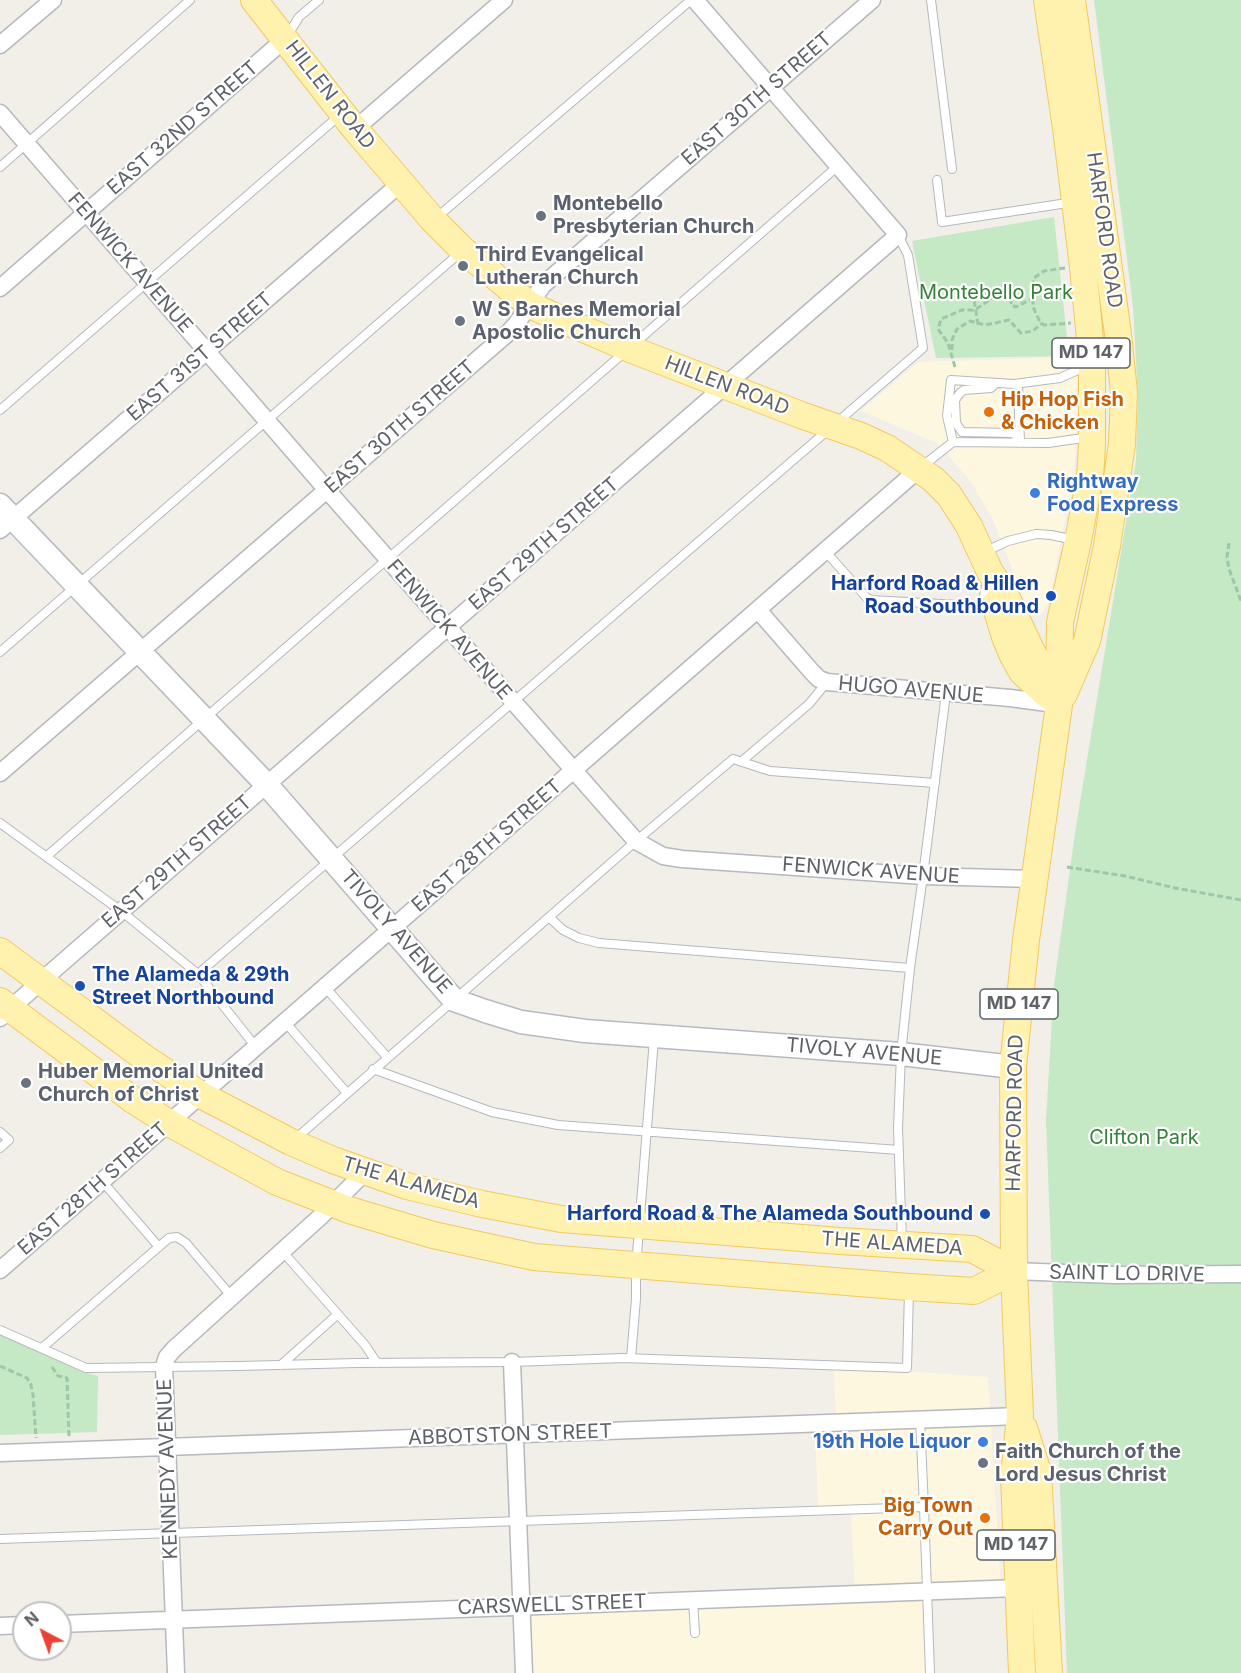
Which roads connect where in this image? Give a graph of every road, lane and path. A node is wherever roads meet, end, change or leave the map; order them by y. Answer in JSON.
{"nodes":[{"id":1,"x":53,"y":0,"type":"edge"},
{"id":2,"x":190,"y":0,"type":"edge"},
{"id":3,"x":254,"y":0,"type":"edge"},
{"id":4,"x":319,"y":0,"type":"edge"},
{"id":5,"x":504,"y":0,"type":"edge"},
{"id":6,"x":693,"y":0,"type":"edge"},
{"id":7,"x":872,"y":0,"type":"edge"},
{"id":8,"x":931,"y":0,"type":"edge"},
{"id":9,"x":1047,"y":0,"type":"edge"},
{"id":10,"x":1072,"y":0,"type":"edge"},
{"id":11,"x":285,"y":39,"type":"junction"},
{"id":12,"x":0,"y":45,"type":"edge"},
{"id":13,"x":771,"y":88,"type":"junction"},
{"id":14,"x":0,"y":113,"type":"edge"},
{"id":15,"x":349,"y":121,"type":"junction"},
{"id":16,"x":27,"y":144,"type":"junction"},
{"id":17,"x":838,"y":166,"type":"junction"},
{"id":18,"x":0,"y":167,"type":"edge"},
{"id":19,"x":952,"y":169,"type":"dead end"},
{"id":20,"x":937,"y":180,"type":"dead end"},
{"id":21,"x":401,"y":183,"type":"junction"},
{"id":22,"x":1074,"y":202,"type":"junction"},
{"id":23,"x":87,"y":213,"type":"junction"},
{"id":24,"x":433,"y":220,"type":"junction"},
{"id":25,"x":898,"y":236,"type":"junction"},
{"id":26,"x":463,"y":250,"type":"junction"},
{"id":27,"x":1083,"y":267,"type":"junction"},
{"id":28,"x":147,"y":282,"type":"junction"},
{"id":29,"x":0,"y":288,"type":"edge"},
{"id":30,"x":973,"y":292,"type":"dead end"},
{"id":31,"x":1033,"y":298,"type":"junction"},
{"id":32,"x":530,"y":305,"type":"junction"},
{"id":33,"x":975,"y":310,"type":"junction"},
{"id":34,"x":1087,"y":322,"type":"junction"},
{"id":35,"x":1042,"y":323,"type":"junction"},
{"id":36,"x":978,"y":325,"type":"junction"},
{"id":37,"x":630,"y":349,"type":"junction"},
{"id":38,"x":207,"y":352,"type":"junction"},
{"id":39,"x":952,"y":355,"type":"junction"},
{"id":40,"x":1092,"y":363,"type":"junction"},
{"id":41,"x":955,"y":367,"type":"dead end"},
{"id":42,"x":996,"y":383,"type":"junction"},
{"id":43,"x":1018,"y":384,"type":"junction"},
{"id":44,"x":725,"y":385,"type":"junction"},
{"id":45,"x":0,"y":410,"type":"edge"},
{"id":46,"x":267,"y":421,"type":"junction"},
{"id":47,"x":833,"y":426,"type":"junction"},
{"id":48,"x":1092,"y":436,"type":"junction"},
{"id":49,"x":953,"y":442,"type":"junction"},
{"id":50,"x":1020,"y":443,"type":"junction"},
{"id":51,"x":919,"y":469,"type":"junction"},
{"id":52,"x":327,"y":490,"type":"junction"},
{"id":53,"x":4,"y":518,"type":"edge"},
{"id":54,"x":1078,"y":540,"type":"junction"},
{"id":55,"x":1229,"y":543,"type":"dead end"},
{"id":56,"x":825,"y":551,"type":"junction"},
{"id":57,"x":388,"y":560,"type":"junction"},
{"id":58,"x":986,"y":562,"type":"junction"},
{"id":59,"x":76,"y":586,"type":"junction"},
{"id":60,"x":1241,"y":601,"type":"edge"},
{"id":61,"x":758,"y":609,"type":"junction"},
{"id":62,"x":1013,"y":610,"type":"junction"},
{"id":63,"x":1060,"y":622,"type":"junction"},
{"id":64,"x":448,"y":628,"type":"junction"},
{"id":65,"x":0,"y":652,"type":"edge"},
{"id":66,"x":141,"y":652,"type":"junction"},
{"id":67,"x":827,"y":682,"type":"junction"},
{"id":68,"x":946,"y":693,"type":"junction"},
{"id":69,"x":513,"y":702,"type":"junction"},
{"id":70,"x":1059,"y":705,"type":"junction"},
{"id":71,"x":204,"y":720,"type":"junction"},
{"id":72,"x":742,"y":761,"type":"junction"},
{"id":73,"x":573,"y":771,"type":"junction"},
{"id":74,"x":0,"y":773,"type":"edge"},
{"id":75,"x":935,"y":783,"type":"junction"},
{"id":76,"x":267,"y":784,"type":"junction"},
{"id":77,"x":0,"y":823,"type":"edge"},
{"id":78,"x":636,"y":841,"type":"junction"},
{"id":79,"x":47,"y":856,"type":"junction"},
{"id":80,"x":332,"y":858,"type":"junction"},
{"id":81,"x":1067,"y":867,"type":"dead end"},
{"id":82,"x":923,"y":876,"type":"junction"},
{"id":83,"x":1034,"y":879,"type":"junction"},
{"id":84,"x":1241,"y":900,"type":"edge"},
{"id":85,"x":121,"y":911,"type":"junction"},
{"id":86,"x":549,"y":917,"type":"junction"},
{"id":87,"x":391,"y":929,"type":"junction"},
{"id":88,"x":0,"y":951,"type":"edge"},
{"id":89,"x":910,"y":968,"type":"junction"},
{"id":90,"x":198,"y":974,"type":"junction"},
{"id":91,"x":40,"y":982,"type":"junction"},
{"id":92,"x":325,"y":987,"type":"junction"},
{"id":93,"x":454,"y":1000,"type":"junction"},
{"id":94,"x":3,"y":1009,"type":"edge"},
{"id":95,"x":285,"y":1022,"type":"junction"},
{"id":96,"x":655,"y":1035,"type":"junction"},
{"id":97,"x":256,"y":1047,"type":"junction"},
{"id":98,"x":901,"y":1053,"type":"junction"},
{"id":99,"x":387,"y":1057,"type":"junction"},
{"id":100,"x":1013,"y":1067,"type":"junction"},
{"id":101,"x":373,"y":1070,"type":"junction"},
{"id":102,"x":347,"y":1093,"type":"junction"},
{"id":103,"x":201,"y":1095,"type":"junction"},
{"id":104,"x":168,"y":1123,"type":"junction"},
{"id":105,"x":0,"y":1132,"type":"edge"},
{"id":106,"x":647,"y":1132,"type":"junction"},
{"id":107,"x":291,"y":1143,"type":"junction"},
{"id":108,"x":0,"y":1148,"type":"edge"},
{"id":109,"x":899,"y":1150,"type":"junction"},
{"id":110,"x":365,"y":1172,"type":"junction"},
{"id":111,"x":102,"y":1181,"type":"junction"},
{"id":112,"x":334,"y":1204,"type":"junction"},
{"id":113,"x":639,"y":1225,"type":"junction"},
{"id":114,"x":902,"y":1244,"type":"junction"},
{"id":115,"x":159,"y":1247,"type":"junction"},
{"id":116,"x":283,"y":1252,"type":"junction"},
{"id":117,"x":636,"y":1267,"type":"junction"},
{"id":118,"x":0,"y":1270,"type":"edge"},
{"id":119,"x":1014,"y":1271,"type":"junction"},
{"id":120,"x":1241,"y":1274,"type":"edge"},
{"id":121,"x":909,"y":1287,"type":"junction"},
{"id":122,"x":232,"y":1297,"type":"junction"},
{"id":123,"x":338,"y":1314,"type":"junction"},
{"id":124,"x":0,"y":1330,"type":"edge"},
{"id":125,"x":42,"y":1348,"type":"junction"},
{"id":126,"x":631,"y":1358,"type":"junction"},
{"id":127,"x":46,"y":1361,"type":"dead end"},
{"id":128,"x":512,"y":1362,"type":"junction"},
{"id":129,"x":377,"y":1364,"type":"junction"},
{"id":130,"x":281,"y":1365,"type":"junction"},
{"id":131,"x":0,"y":1366,"type":"edge"},
{"id":132,"x":164,"y":1366,"type":"junction"},
{"id":133,"x":1020,"y":1416,"type":"junction"},
{"id":134,"x":920,"y":1420,"type":"junction"},
{"id":135,"x":515,"y":1435,"type":"junction"},
{"id":136,"x":69,"y":1438,"type":"dead end"},
{"id":137,"x":36,"y":1440,"type":"dead end"},
{"id":138,"x":167,"y":1447,"type":"junction"},
{"id":139,"x":0,"y":1454,"type":"edge"},
{"id":140,"x":924,"y":1507,"type":"junction"},
{"id":141,"x":518,"y":1521,"type":"junction"},
{"id":142,"x":171,"y":1533,"type":"junction"},
{"id":143,"x":0,"y":1539,"type":"edge"},
{"id":144,"x":1045,"y":1587,"type":"junction"},
{"id":145,"x":1018,"y":1588,"type":"junction"},
{"id":146,"x":926,"y":1591,"type":"junction"},
{"id":147,"x":693,"y":1600,"type":"junction"},
{"id":148,"x":522,"y":1606,"type":"junction"},
{"id":149,"x":174,"y":1619,"type":"junction"},
{"id":150,"x":72,"y":1623,"type":"edge"},
{"id":151,"x":695,"y":1633,"type":"dead end"},
{"id":152,"x":176,"y":1673,"type":"edge"},
{"id":153,"x":524,"y":1673,"type":"edge"},
{"id":154,"x":930,"y":1673,"type":"edge"},
{"id":155,"x":1022,"y":1673,"type":"edge"},
{"id":156,"x":1049,"y":1673,"type":"edge"}],
"edges":[{"from":1,"to":12,"type":"street"},
{"from":2,"to":16,"type":"lane"},
{"from":3,"to":11,"type":"main road","name":"HILLEN ROAD"},
{"from":4,"to":11,"type":"lane"},
{"from":5,"to":15,"type":"street"},
{"from":6,"to":13,"type":"street"},
{"from":6,"to":24,"type":"lane"},
{"from":7,"to":13,"type":"street","name":"EAST 30TH STREET"},
{"from":8,"to":19,"type":"lane"},
{"from":9,"to":22,"type":"main road","name":"HARFORD ROAD","number":"MD 147"},
{"from":10,"to":70,"type":"main road","name":"HARFORD ROAD","number":"MD 147"},
{"from":11,"to":15,"type":"main road","name":"HILLEN ROAD"},
{"from":11,"to":23,"type":"street","name":"EAST 32ND STREET"},
{"from":13,"to":17,"type":"street"},
{"from":13,"to":32,"type":"street","name":"EAST 30TH STREET"},
{"from":14,"to":16,"type":"street","name":"FENWICK AVENUE"},
{"from":15,"to":21,"type":"main road","name":"HILLEN ROAD"},
{"from":15,"to":28,"type":"lane"},
{"from":16,"to":18,"type":"lane"},
{"from":16,"to":23,"type":"street","name":"FENWICK AVENUE"},
{"from":17,"to":25,"type":"street"},
{"from":17,"to":37,"type":"lane"},
{"from":20,"to":22,"type":"lane"},
{"from":21,"to":24,"type":"main road","name":"HILLEN ROAD"},
{"from":21,"to":38,"type":"street","name":"EAST 31ST STREET"},
{"from":22,"to":27,"type":"main road","name":"HARFORD ROAD","number":"MD 147"},
{"from":23,"to":28,"type":"street","name":"FENWICK AVENUE"},
{"from":23,"to":29,"type":"street","name":"EAST 32ND STREET"},
{"from":24,"to":26,"type":"main road","name":"HILLEN ROAD"},
{"from":25,"to":44,"type":"street","name":"EAST 29TH STREET"},
{"from":25,"to":47,"type":"lane"},
{"from":26,"to":32,"type":"main road","name":"HILLEN ROAD"},
{"from":26,"to":46,"type":"lane"},
{"from":27,"to":31,"type":"path"},
{"from":27,"to":34,"type":"main road","name":"HARFORD ROAD","number":"MD 147"},
{"from":28,"to":38,"type":"street","name":"FENWICK AVENUE"},
{"from":28,"to":45,"type":"lane"},
{"from":30,"to":33,"type":"path"},
{"from":31,"to":33,"type":"path"},
{"from":31,"to":35,"type":"path"},
{"from":32,"to":37,"type":"main road","name":"HILLEN ROAD"},
{"from":32,"to":52,"type":"street","name":"EAST 30TH STREET"},
{"from":33,"to":36,"type":"path"},
{"from":33,"to":39,"type":"path"},
{"from":34,"to":35,"type":"path"},
{"from":34,"to":40,"type":"main road","name":"HARFORD ROAD","number":"MD 147"},
{"from":35,"to":36,"type":"path"},
{"from":36,"to":39,"type":"path"},
{"from":37,"to":44,"type":"main road","name":"HILLEN ROAD"},
{"from":37,"to":57,"type":"lane"},
{"from":38,"to":46,"type":"street","name":"FENWICK AVENUE"},
{"from":38,"to":53,"type":"street","name":"EAST 31ST STREET"},
{"from":39,"to":41,"type":"path"},
{"from":40,"to":43,"type":"lane"},
{"from":40,"to":48,"type":"main road","name":"HARFORD ROAD","number":"MD 147"},
{"from":42,"to":43,"type":"lane"},
{"from":42,"to":49,"type":"lane"},
{"from":42,"to":50,"type":"lane"},
{"from":43,"to":50,"type":"lane"},
{"from":44,"to":47,"type":"main road","name":"HILLEN ROAD"},
{"from":44,"to":64,"type":"street","name":"EAST 29TH STREET"},
{"from":46,"to":52,"type":"street","name":"FENWICK AVENUE"},
{"from":46,"to":59,"type":"lane"},
{"from":47,"to":51,"type":"main road","name":"HILLEN ROAD"},
{"from":47,"to":69,"type":"lane"},
{"from":48,"to":50,"type":"lane"},
{"from":48,"to":54,"type":"main road","name":"HARFORD ROAD","number":"MD 147"},
{"from":49,"to":50,"type":"lane"},
{"from":49,"to":51,"type":"lane"},
{"from":51,"to":56,"type":"street","name":"EAST 28TH STREET"},
{"from":51,"to":58,"type":"main road","name":"HILLEN ROAD"},
{"from":52,"to":57,"type":"street","name":"FENWICK AVENUE"},
{"from":52,"to":66,"type":"street","name":"EAST 30TH STREET"},
{"from":53,"to":59,"type":"street","name":"TIVOLY AVENUE"},
{"from":54,"to":58,"type":"lane"},
{"from":54,"to":63,"type":"main road","name":"HARFORD ROAD","number":"MD 147"},
{"from":55,"to":60,"type":"path"},
{"from":56,"to":58,"type":"lane"},
{"from":56,"to":61,"type":"street","name":"EAST 28TH STREET"},
{"from":57,"to":64,"type":"street","name":"FENWICK AVENUE"},
{"from":57,"to":71,"type":"lane"},
{"from":58,"to":62,"type":"main road","name":"HILLEN ROAD"},
{"from":58,"to":70,"type":"main road","name":"HILLEN ROAD"},
{"from":59,"to":65,"type":"lane"},
{"from":59,"to":66,"type":"street","name":"TIVOLY AVENUE"},
{"from":61,"to":67,"type":"street","name":"HUGO AVENUE"},
{"from":61,"to":73,"type":"street","name":"EAST 28TH STREET"},
{"from":62,"to":63,"type":"main road"},
{"from":62,"to":70,"type":"main road","name":"HILLEN ROAD"},
{"from":63,"to":70,"type":"main road","name":"HARFORD ROAD","number":"MD 147"},
{"from":64,"to":69,"type":"street","name":"FENWICK AVENUE"},
{"from":64,"to":76,"type":"street","name":"EAST 29TH STREET"},
{"from":66,"to":71,"type":"street","name":"TIVOLY AVENUE"},
{"from":66,"to":74,"type":"street","name":"EAST 30TH STREET"},
{"from":67,"to":68,"type":"street","name":"HUGO AVENUE"},
{"from":67,"to":72,"type":"lane"},
{"from":68,"to":70,"type":"street","name":"HUGO AVENUE"},
{"from":68,"to":75,"type":"lane"},
{"from":69,"to":73,"type":"street","name":"FENWICK AVENUE"},
{"from":69,"to":80,"type":"lane"},
{"from":70,"to":83,"type":"main road","name":"HARFORD ROAD","number":"MD 147"},
{"from":71,"to":76,"type":"street","name":"TIVOLY AVENUE"},
{"from":71,"to":79,"type":"lane"},
{"from":72,"to":75,"type":"lane"},
{"from":72,"to":78,"type":"lane"},
{"from":73,"to":78,"type":"street","name":"FENWICK AVENUE"},
{"from":73,"to":87,"type":"street","name":"EAST 28TH STREET"},
{"from":75,"to":82,"type":"lane"},
{"from":76,"to":80,"type":"street","name":"TIVOLY AVENUE"},
{"from":76,"to":85,"type":"street","name":"EAST 29TH STREET"},
{"from":77,"to":79,"type":"lane"},
{"from":78,"to":82,"type":"street","name":"FENWICK AVENUE"},
{"from":78,"to":86,"type":"lane"},
{"from":79,"to":85,"type":"lane"},
{"from":80,"to":87,"type":"street","name":"TIVOLY AVENUE"},
{"from":80,"to":90,"type":"lane"},
{"from":81,"to":84,"type":"path"},
{"from":82,"to":83,"type":"street","name":"FENWICK AVENUE"},
{"from":82,"to":89,"type":"lane"},
{"from":83,"to":100,"type":"main road","name":"HARFORD ROAD","number":"MD 147"},
{"from":85,"to":90,"type":"lane"},
{"from":85,"to":91,"type":"street","name":"EAST 29TH STREET"},
{"from":86,"to":89,"type":"lane"},
{"from":86,"to":93,"type":"lane"},
{"from":87,"to":92,"type":"street","name":"EAST 28TH STREET"},
{"from":87,"to":93,"type":"street","name":"TIVOLY AVENUE"},
{"from":88,"to":91,"type":"main road","name":"THE ALAMEDA"},
{"from":89,"to":98,"type":"lane"},
{"from":90,"to":97,"type":"lane"},
{"from":91,"to":94,"type":"street","name":"EAST 29TH STREET"},
{"from":91,"to":103,"type":"main road","name":"THE ALAMEDA"},
{"from":92,"to":95,"type":"street","name":"EAST 28TH STREET"},
{"from":92,"to":99,"type":"lane"},
{"from":93,"to":96,"type":"street","name":"TIVOLY AVENUE"},
{"from":93,"to":99,"type":"lane"},
{"from":94,"to":104,"type":"main road"},
{"from":95,"to":97,"type":"street","name":"EAST 28TH STREET"},
{"from":95,"to":102,"type":"lane"},
{"from":96,"to":98,"type":"street","name":"TIVOLY AVENUE"},
{"from":96,"to":106,"type":"lane"},
{"from":97,"to":103,"type":"street","name":"EAST 28TH STREET"},
{"from":98,"to":100,"type":"street","name":"TIVOLY AVENUE"},
{"from":98,"to":109,"type":"lane"},
{"from":99,"to":101,"type":"lane"},
{"from":100,"to":119,"type":"main road","name":"HARFORD ROAD","number":"MD 147"},
{"from":101,"to":102,"type":"lane"},
{"from":101,"to":106,"type":"lane"},
{"from":102,"to":107,"type":"lane"},
{"from":103,"to":104,"type":"street","name":"EAST 28TH STREET"},
{"from":103,"to":107,"type":"main road","name":"THE ALAMEDA"},
{"from":104,"to":111,"type":"street","name":"EAST 28TH STREET"},
{"from":104,"to":112,"type":"main road"},
{"from":105,"to":108,"type":"lane"},
{"from":106,"to":109,"type":"lane"},
{"from":106,"to":113,"type":"lane"},
{"from":107,"to":110,"type":"main road","name":"THE ALAMEDA"},
{"from":109,"to":114,"type":"lane"},
{"from":110,"to":112,"type":"street","name":"KENNEDY AVENUE"},
{"from":110,"to":113,"type":"main road","name":"THE ALAMEDA"},
{"from":111,"to":115,"type":"lane"},
{"from":111,"to":118,"type":"street","name":"EAST 28TH STREET"},
{"from":112,"to":116,"type":"street","name":"KENNEDY AVENUE"},
{"from":112,"to":117,"type":"main road"},
{"from":113,"to":114,"type":"main road","name":"THE ALAMEDA"},
{"from":113,"to":117,"type":"lane"},
{"from":114,"to":119,"type":"main road","name":"THE ALAMEDA"},
{"from":115,"to":122,"type":"lane"},
{"from":115,"to":125,"type":"lane"},
{"from":116,"to":122,"type":"street","name":"KENNEDY AVENUE"},
{"from":116,"to":123,"type":"lane"},
{"from":117,"to":121,"type":"main road"},
{"from":117,"to":126,"type":"lane"},
{"from":119,"to":120,"type":"street","name":"SAINT LO DRIVE"},
{"from":119,"to":121,"type":"main road"},
{"from":119,"to":133,"type":"main road","name":"HARFORD ROAD","number":"MD 147"},
{"from":121,"to":126,"type":"lane"},
{"from":122,"to":132,"type":"street","name":"KENNEDY AVENUE"},
{"from":123,"to":129,"type":"lane"},
{"from":123,"to":130,"type":"lane"},
{"from":124,"to":125,"type":"lane"},
{"from":125,"to":132,"type":"lane"},
{"from":126,"to":128,"type":"lane"},
{"from":127,"to":136,"type":"path"},
{"from":128,"to":129,"type":"lane"},
{"from":128,"to":135,"type":"street"},
{"from":129,"to":130,"type":"lane"},
{"from":130,"to":132,"type":"lane"},
{"from":131,"to":137,"type":"path"},
{"from":132,"to":138,"type":"street","name":"KENNEDY AVENUE"},
{"from":133,"to":134,"type":"street","name":"ABBOTSTON STREET"},
{"from":133,"to":144,"type":"main road","name":"HARFORD ROAD","number":"MD 147"},
{"from":133,"to":145,"type":"main road","name":"HARFORD ROAD","number":"MD 147"},
{"from":134,"to":135,"type":"street","name":"ABBOTSTON STREET"},
{"from":134,"to":140,"type":"lane"},
{"from":135,"to":138,"type":"street","name":"ABBOTSTON STREET"},
{"from":135,"to":141,"type":"street"},
{"from":138,"to":139,"type":"street","name":"ABBOTSTON STREET"},
{"from":138,"to":142,"type":"street","name":"KENNEDY AVENUE"},
{"from":140,"to":141,"type":"lane"},
{"from":140,"to":146,"type":"lane"},
{"from":141,"to":142,"type":"lane"},
{"from":141,"to":148,"type":"street"},
{"from":142,"to":143,"type":"lane"},
{"from":142,"to":149,"type":"street","name":"KENNEDY AVENUE"},
{"from":144,"to":145,"type":"street","name":"CARSWELL STREET"},
{"from":144,"to":156,"type":"main road","name":"HARFORD ROAD","number":"MD 147"},
{"from":145,"to":146,"type":"street","name":"CARSWELL STREET"},
{"from":145,"to":155,"type":"main road","name":"HARFORD ROAD","number":"MD 147"},
{"from":146,"to":147,"type":"street","name":"CARSWELL STREET"},
{"from":146,"to":154,"type":"lane"},
{"from":147,"to":148,"type":"street","name":"CARSWELL STREET"},
{"from":147,"to":151,"type":"lane"},
{"from":148,"to":149,"type":"street","name":"CARSWELL STREET"},
{"from":148,"to":153,"type":"street"},
{"from":149,"to":150,"type":"street","name":"CARSWELL STREET"},
{"from":149,"to":152,"type":"street","name":"KENNEDY AVENUE"}]}
